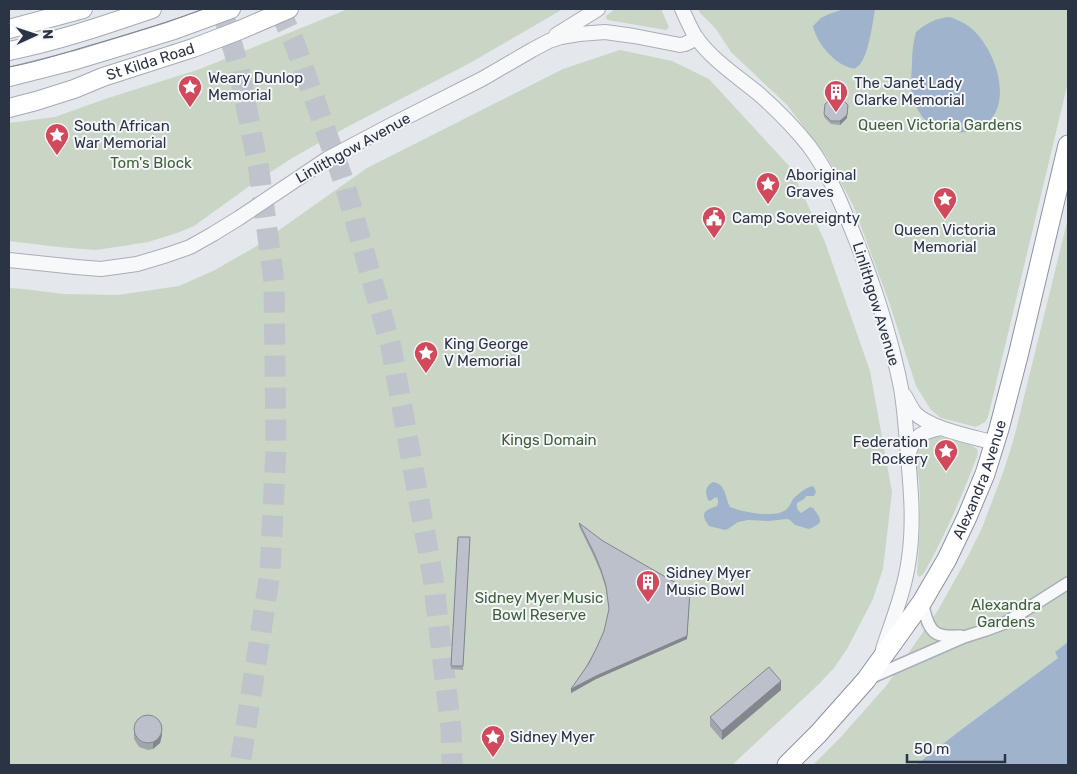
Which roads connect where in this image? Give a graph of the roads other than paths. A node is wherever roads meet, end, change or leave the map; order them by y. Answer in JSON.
{"nodes":[{"id":1,"x":83,"y":9,"type":"edge"},
{"id":2,"x":152,"y":9,"type":"edge"},
{"id":3,"x":231,"y":9,"type":"edge"},
{"id":4,"x":289,"y":9,"type":"edge"},
{"id":5,"x":598,"y":9,"type":"edge"},
{"id":6,"x":682,"y":9,"type":"edge"},
{"id":7,"x":9,"y":30,"type":"edge"},
{"id":8,"x":697,"y":38,"type":"junction"},
{"id":9,"x":532,"y":50,"type":"junction"},
{"id":10,"x":11,"y":51,"type":"edge"},
{"id":11,"x":12,"y":78,"type":"edge"},
{"id":12,"x":9,"y":108,"type":"edge"},
{"id":13,"x":1068,"y":145,"type":"edge"},
{"id":14,"x":9,"y":260,"type":"edge"},
{"id":15,"x":901,"y":389,"type":"junction"},
{"id":16,"x":941,"y":428,"type":"junction"},
{"id":17,"x":995,"y":443,"type":"junction"},
{"id":18,"x":908,"y":456,"type":"junction"},
{"id":19,"x":1068,"y":583,"type":"edge"},
{"id":20,"x":922,"y":602,"type":"junction"},
{"id":21,"x":964,"y":637,"type":"junction"},
{"id":22,"x":880,"y":660,"type":"junction"},
{"id":23,"x":866,"y":680,"type":"junction"},
{"id":24,"x":787,"y":765,"type":"edge"}],
"edges":[{"from":1,"to":7,"type":"main road"},
{"from":2,"to":10,"type":"main road"},
{"from":3,"to":11,"type":"main road","name":"St Kilda Road"},
{"from":4,"to":12,"type":"main road","name":"St Kilda Road"},
{"from":5,"to":9,"type":"street"},
{"from":6,"to":8,"type":"street","name":"Linlithgow Avenue"},
{"from":7,"to":10,"type":"main road"},
{"from":8,"to":9,"type":"street","name":"Linlithgow Avenue"},
{"from":8,"to":15,"type":"street","name":"Linlithgow Avenue"},
{"from":9,"to":14,"type":"street","name":"Linlithgow Avenue"},
{"from":13,"to":17,"type":"highway","name":"Alexandra Avenue"},
{"from":15,"to":16,"type":"street","name":"Linlithgow Avenue"},
{"from":15,"to":18,"type":"street","name":"Linlithgow Avenue"},
{"from":16,"to":17,"type":"street","name":"Linlithgow Avenue"},
{"from":16,"to":18,"type":"street"},
{"from":17,"to":20,"type":"highway","name":"Alexandra Avenue"},
{"from":18,"to":22,"type":"street","name":"Linlithgow Avenue"},
{"from":19,"to":21,"type":"street"},
{"from":20,"to":21,"type":"street"},
{"from":20,"to":22,"type":"highway","name":"Alexandra Avenue"},
{"from":21,"to":23,"type":"street"},
{"from":22,"to":23,"type":"highway","name":"Alexandra Avenue"},
{"from":23,"to":24,"type":"highway","name":"Alexandra Avenue"}]}
